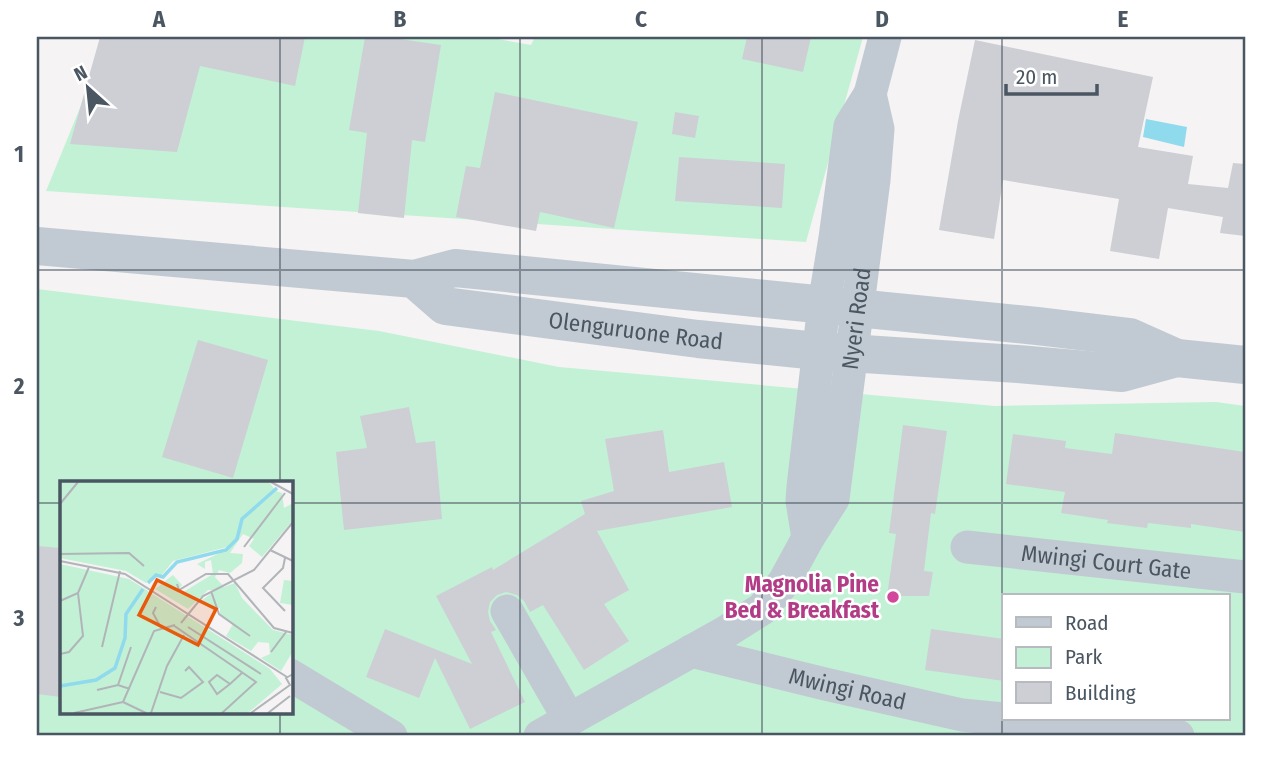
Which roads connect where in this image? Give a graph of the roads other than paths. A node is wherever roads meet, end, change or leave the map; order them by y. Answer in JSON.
{"nodes":[{"id":1,"x":885,"y":37,"type":"edge"},
{"id":2,"x":37,"y":246,"type":"edge"},
{"id":3,"x":414,"y":279,"type":"junction"},
{"id":4,"x":841,"y":307,"type":"junction"},
{"id":5,"x":835,"y":351,"type":"junction"},
{"id":6,"x":1177,"y":358,"type":"junction"},
{"id":7,"x":1245,"y":365,"type":"edge"},
{"id":8,"x":967,"y":547,"type":"dead end"},
{"id":9,"x":1245,"y":577,"type":"edge"},
{"id":10,"x":507,"y":611,"type":"dead end"},
{"id":11,"x":691,"y":651,"type":"junction"},
{"id":12,"x":292,"y":676,"type":"edge"},
{"id":13,"x":569,"y":719,"type":"junction"},
{"id":14,"x":961,"y":725,"type":"edge"},
{"id":15,"x":391,"y":736,"type":"edge"},
{"id":16,"x":540,"y":736,"type":"edge"},
{"id":17,"x":1178,"y":736,"type":"edge"}],
"edges":[{"from":1,"to":4,"type":"street","name":"Nyeri Road"},
{"from":2,"to":3,"type":"street"},
{"from":3,"to":4,"type":"street"},
{"from":3,"to":5,"type":"street","name":"Olenguruone Road"},
{"from":4,"to":5,"type":"street","name":"Nyeri Road"},
{"from":4,"to":6,"type":"street"},
{"from":5,"to":6,"type":"street","name":"Olenguruone Road"},
{"from":5,"to":11,"type":"street","name":"Nyeri Road"},
{"from":6,"to":7,"type":"street","name":"Olenguruone Road"},
{"from":8,"to":9,"type":"street","name":"Mwingi Court Gate"},
{"from":10,"to":13,"type":"street"},
{"from":11,"to":13,"type":"street","name":"Nyeri Road"},
{"from":11,"to":14,"type":"street","name":"Mwingi Road"},
{"from":12,"to":15,"type":"street"},
{"from":13,"to":16,"type":"street","name":"Nyeri Road"},
{"from":14,"to":17,"type":"street","name":"Mwingi Road"}]}
